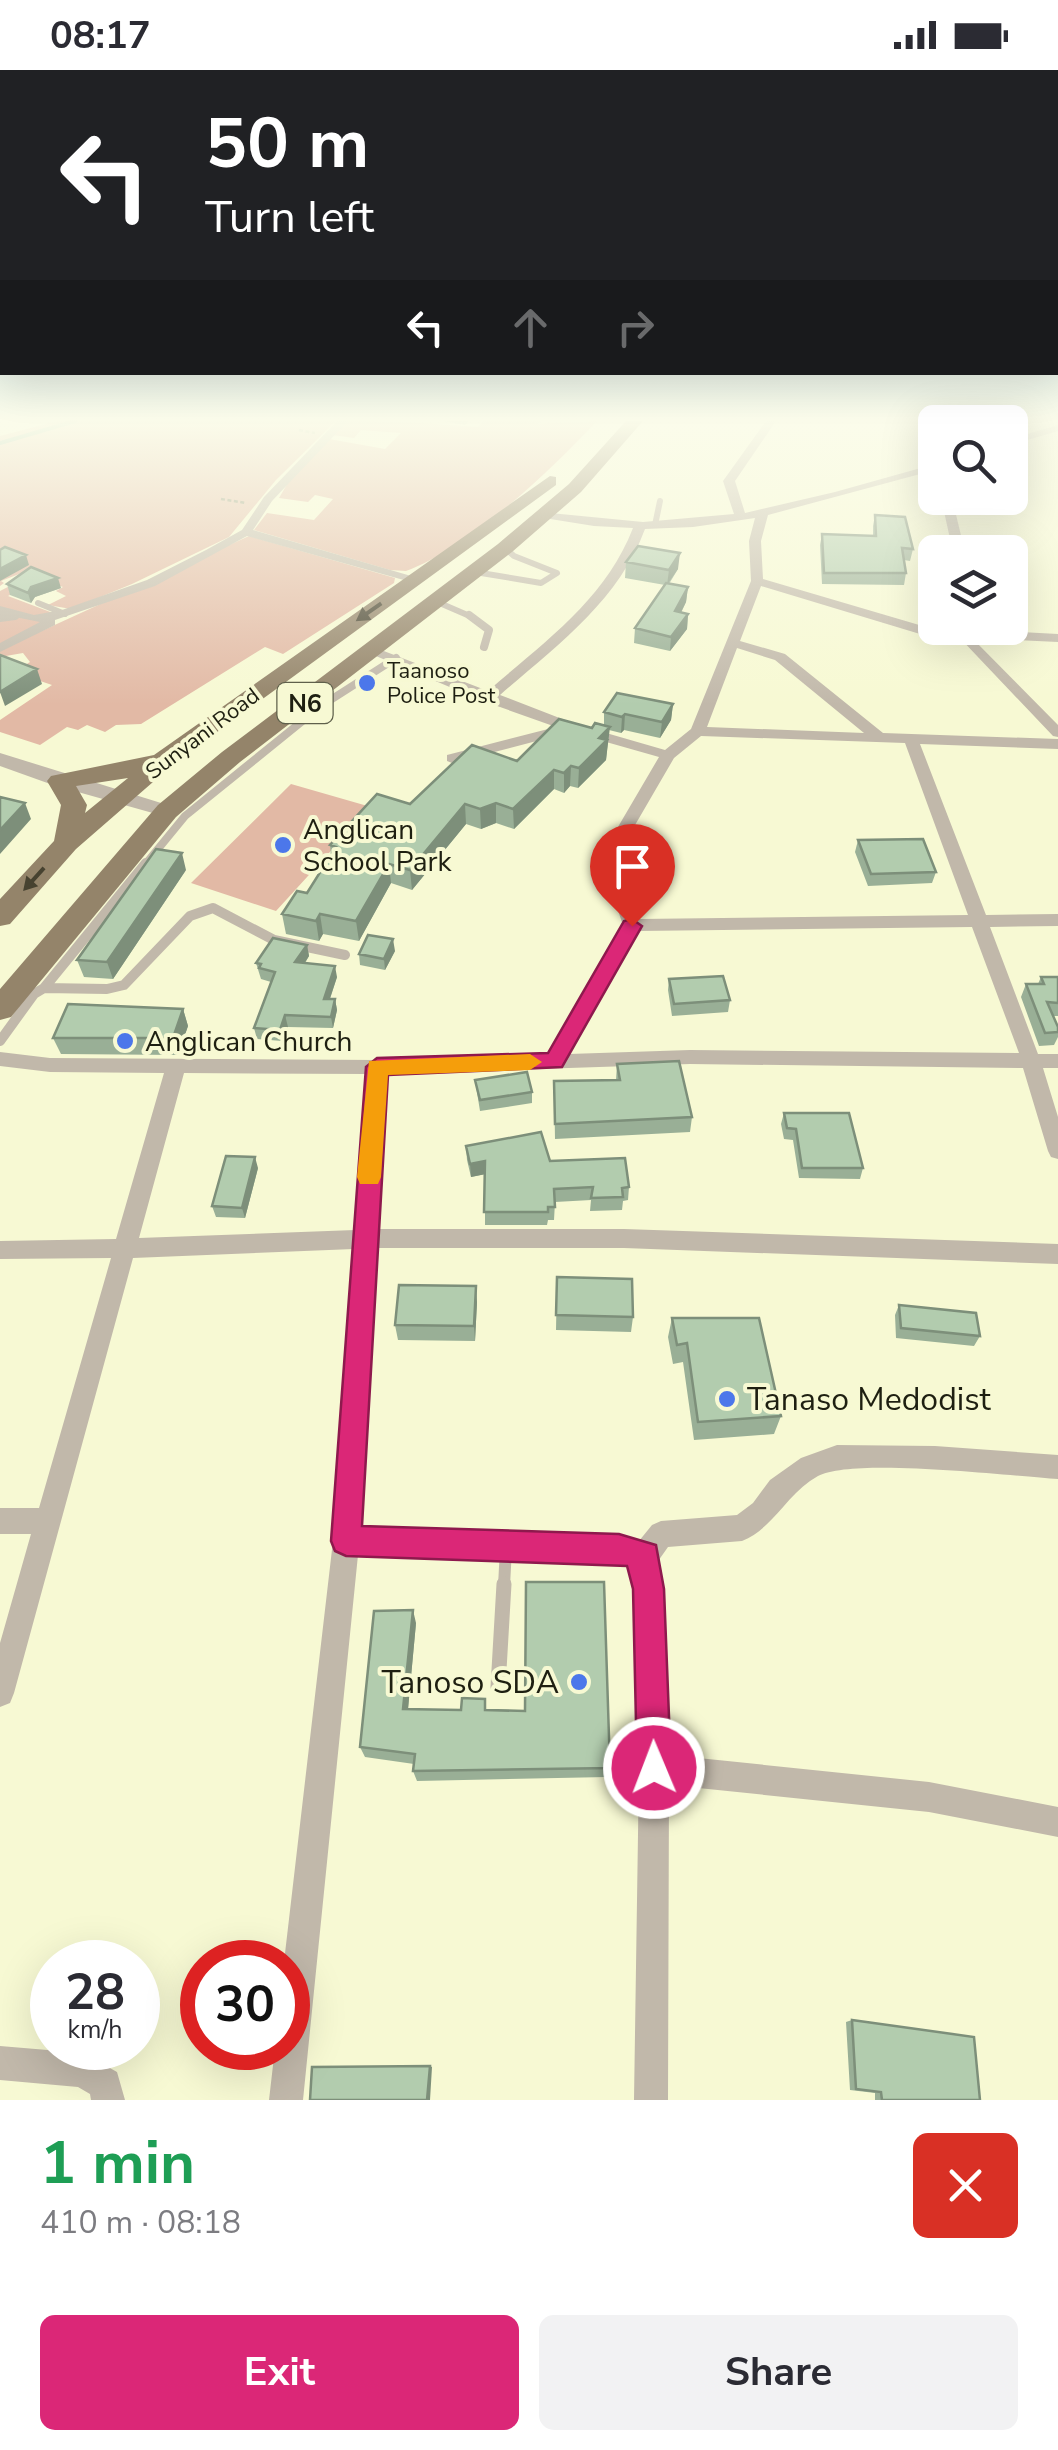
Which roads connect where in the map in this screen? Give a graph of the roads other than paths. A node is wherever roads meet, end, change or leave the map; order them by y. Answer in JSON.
{"nodes":[{"id":1,"x":257,"y":516,"type":"edge"},
{"id":2,"x":504,"y":516,"type":"edge"},
{"id":3,"x":543,"y":516,"type":"edge"},
{"id":4,"x":551,"y":516,"type":"edge"},
{"id":5,"x":652,"y":516,"type":"edge"},
{"id":6,"x":752,"y":516,"type":"edge"},
{"id":7,"x":762,"y":516,"type":"edge"},
{"id":8,"x":740,"y":518,"type":"joint"},
{"id":9,"x":714,"y":522,"type":"junction"},
{"id":10,"x":647,"y":526,"type":"junction"},
{"id":11,"x":246,"y":532,"type":"junction"},
{"id":12,"x":755,"y":540,"type":"junction"},
{"id":13,"x":514,"y":554,"type":"junction"},
{"id":14,"x":475,"y":572,"type":"junction"},
{"id":15,"x":503,"y":575,"type":"junction"},
{"id":16,"x":414,"y":580,"type":"junction"},
{"id":17,"x":757,"y":581,"type":"junction"},
{"id":18,"x":434,"y":601,"type":"junction"},
{"id":19,"x":38,"y":603,"type":"dead end"},
{"id":20,"x":0,"y":610,"type":"edge"},
{"id":21,"x":65,"y":614,"type":"junction"},
{"id":22,"x":15,"y":616,"type":"junction"},
{"id":23,"x":0,"y":618,"type":"edge"},
{"id":24,"x":918,"y":628,"type":"edge"},
{"id":25,"x":1028,"y":635,"type":"edge"},
{"id":26,"x":1058,"y":638,"type":"edge"},
{"id":27,"x":734,"y":643,"type":"junction"},
{"id":28,"x":971,"y":645,"type":"edge"},
{"id":29,"x":484,"y":647,"type":"dead end"},
{"id":30,"x":0,"y":648,"type":"edge"},
{"id":31,"x":371,"y":651,"type":"junction"},
{"id":32,"x":396,"y":658,"type":"junction"},
{"id":33,"x":488,"y":698,"type":"junction"},
{"id":34,"x":570,"y":727,"type":"junction"},
{"id":35,"x":698,"y":731,"type":"junction"},
{"id":36,"x":1058,"y":733,"type":"edge"},
{"id":37,"x":882,"y":740,"type":"junction"},
{"id":38,"x":912,"y":742,"type":"junction"},
{"id":39,"x":1058,"y":744,"type":"edge"},
{"id":40,"x":668,"y":755,"type":"junction"},
{"id":41,"x":167,"y":757,"type":"junction"},
{"id":42,"x":452,"y":758,"type":"edge"},
{"id":43,"x":0,"y":759,"type":"edge"},
{"id":44,"x":60,"y":781,"type":"junction"},
{"id":45,"x":120,"y":796,"type":"junction"},
{"id":46,"x":167,"y":811,"type":"junction"},
{"id":47,"x":67,"y":843,"type":"junction"},
{"id":48,"x":0,"y":916,"type":"edge"},
{"id":49,"x":1058,"y":920,"type":"edge"},
{"id":50,"x":976,"y":922,"type":"junction"},
{"id":51,"x":632,"y":926,"type":"junction"},
{"id":52,"x":345,"y":955,"type":"dead end"},
{"id":53,"x":44,"y":988,"type":"junction"},
{"id":54,"x":0,"y":1009,"type":"edge"},
{"id":55,"x":0,"y":1041,"type":"edge"},
{"id":56,"x":0,"y":1059,"type":"edge"},
{"id":57,"x":1031,"y":1060,"type":"junction"},
{"id":58,"x":1058,"y":1061,"type":"edge"},
{"id":59,"x":554,"y":1062,"type":"junction"},
{"id":60,"x":176,"y":1066,"type":"junction"},
{"id":61,"x":377,"y":1067,"type":"junction"},
{"id":62,"x":1058,"y":1151,"type":"edge"},
{"id":63,"x":364,"y":1239,"type":"junction"},
{"id":64,"x":0,"y":1250,"type":"edge"},
{"id":65,"x":124,"y":1252,"type":"junction"},
{"id":66,"x":1058,"y":1254,"type":"edge"},
{"id":67,"x":1058,"y":1467,"type":"edge"},
{"id":68,"x":0,"y":1521,"type":"edge"},
{"id":69,"x":48,"y":1521,"type":"junction"},
{"id":70,"x":346,"y":1541,"type":"junction"},
{"id":71,"x":506,"y":1546,"type":"junction"},
{"id":72,"x":645,"y":1556,"type":"junction"},
{"id":73,"x":498,"y":1687,"type":"dead end"},
{"id":74,"x":0,"y":1693,"type":"edge"},
{"id":75,"x":654,"y":1768,"type":"junction"},
{"id":76,"x":1058,"y":1822,"type":"edge"},
{"id":77,"x":0,"y":2063,"type":"edge"},
{"id":78,"x":108,"y":2100,"type":"edge"},
{"id":79,"x":286,"y":2100,"type":"edge"},
{"id":80,"x":651,"y":2100,"type":"edge"}],
"edges":[{"from":1,"to":11,"type":"street"},
{"from":2,"to":16,"type":"main road","name":"Sunyani Road","number":"N6"},
{"from":3,"to":13,"type":"main road","number":"N6"},
{"from":4,"to":10,"type":"street"},
{"from":5,"to":10,"type":"lane"},
{"from":6,"to":8,"type":"street"},
{"from":7,"to":12,"type":"street"},
{"from":8,"to":9,"type":"street"},
{"from":9,"to":10,"type":"street"},
{"from":9,"to":12,"type":"street"},
{"from":10,"to":33,"type":"street"},
{"from":11,"to":16,"type":"street"},
{"from":11,"to":21,"type":"street"},
{"from":12,"to":17,"type":"street"},
{"from":13,"to":14,"type":"main road","number":"N6"},
{"from":13,"to":15,"type":"lane"},
{"from":13,"to":15,"type":"lane"},
{"from":14,"to":15,"type":"lane"},
{"from":14,"to":18,"type":"main road","number":"N6"},
{"from":16,"to":41,"type":"main road","name":"Sunyani Road","number":"N6","one_way":true},
{"from":17,"to":24,"type":"street"},
{"from":17,"to":27,"type":"street"},
{"from":18,"to":29,"type":"lane"},
{"from":18,"to":31,"type":"main road","number":"N6"},
{"from":19,"to":21,"type":"lane"},
{"from":20,"to":22,"type":"street"},
{"from":21,"to":22,"type":"street"},
{"from":21,"to":30,"type":"street"},
{"from":22,"to":23,"type":"lane"},
{"from":25,"to":26,"type":"street"},
{"from":27,"to":35,"type":"street"},
{"from":27,"to":37,"type":"street"},
{"from":28,"to":36,"type":"street"},
{"from":31,"to":32,"type":"street"},
{"from":31,"to":46,"type":"main road","number":"N6"},
{"from":32,"to":33,"type":"street"},
{"from":32,"to":53,"type":"lane"},
{"from":33,"to":34,"type":"street"},
{"from":34,"to":40,"type":"street"},
{"from":34,"to":42,"type":"street"},
{"from":35,"to":37,"type":"street"},
{"from":35,"to":40,"type":"street"},
{"from":37,"to":38,"type":"street"},
{"from":38,"to":39,"type":"street"},
{"from":38,"to":50,"type":"street"},
{"from":40,"to":51,"type":"street"},
{"from":41,"to":44,"type":"main road"},
{"from":41,"to":45,"type":"main road","name":"Sunyani Road","number":"N6"},
{"from":43,"to":44,"type":"street"},
{"from":44,"to":45,"type":"street"},
{"from":44,"to":47,"type":"main road"},
{"from":45,"to":46,"type":"street"},
{"from":45,"to":47,"type":"main road","name":"Sunyani Road","number":"N6"},
{"from":46,"to":54,"type":"main road","number":"N6"},
{"from":47,"to":48,"type":"main road","name":"Sunyani Road","number":"N6","one_way":true},
{"from":49,"to":50,"type":"street"},
{"from":50,"to":51,"type":"street"},
{"from":50,"to":57,"type":"street"},
{"from":51,"to":59,"type":"street"},
{"from":52,"to":53,"type":"lane"},
{"from":53,"to":55,"type":"lane"},
{"from":56,"to":60,"type":"street"},
{"from":57,"to":58,"type":"street"},
{"from":57,"to":59,"type":"street"},
{"from":57,"to":62,"type":"street"},
{"from":59,"to":61,"type":"street"},
{"from":60,"to":61,"type":"street"},
{"from":60,"to":65,"type":"street"},
{"from":61,"to":63,"type":"street"},
{"from":63,"to":65,"type":"street"},
{"from":63,"to":66,"type":"street"},
{"from":63,"to":70,"type":"street"},
{"from":64,"to":65,"type":"street"},
{"from":65,"to":69,"type":"street"},
{"from":67,"to":72,"type":"street"},
{"from":68,"to":69,"type":"street"},
{"from":69,"to":74,"type":"street"},
{"from":70,"to":71,"type":"street"},
{"from":70,"to":79,"type":"street"},
{"from":71,"to":72,"type":"street"},
{"from":71,"to":73,"type":"lane"},
{"from":72,"to":75,"type":"street"},
{"from":75,"to":76,"type":"street"},
{"from":75,"to":80,"type":"street"},
{"from":77,"to":78,"type":"street"}]}
